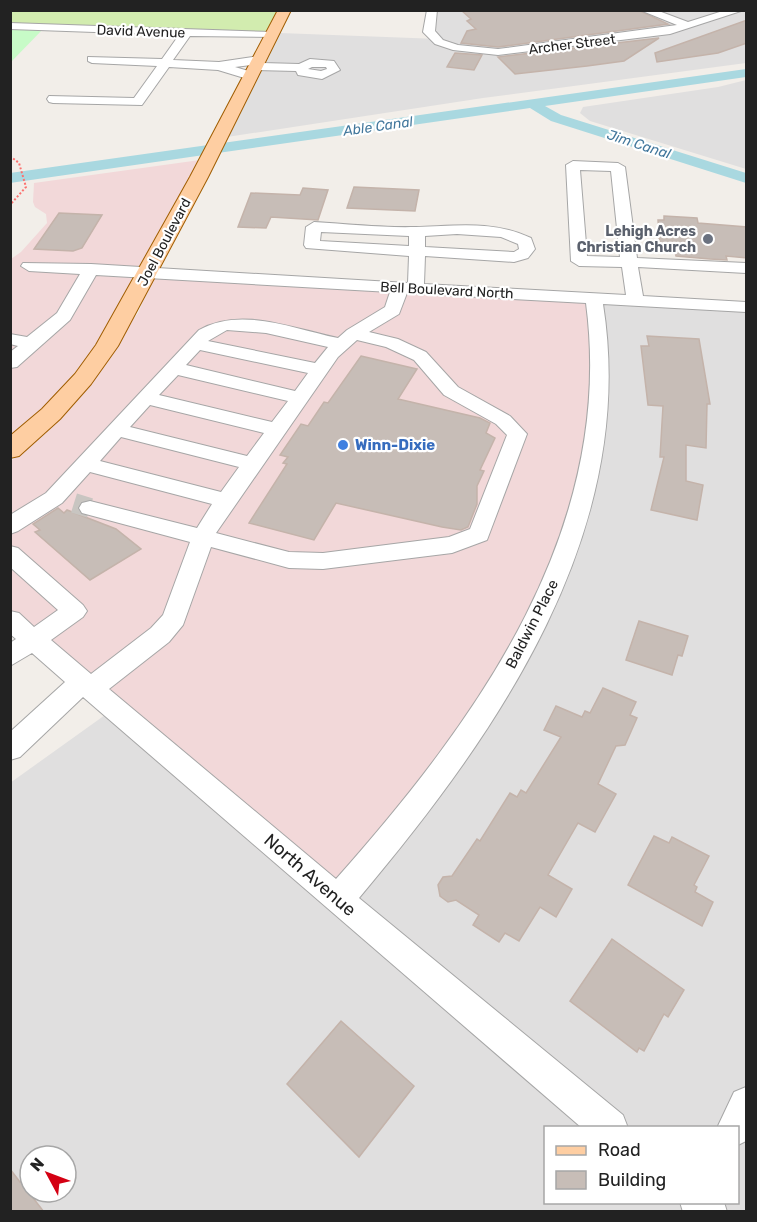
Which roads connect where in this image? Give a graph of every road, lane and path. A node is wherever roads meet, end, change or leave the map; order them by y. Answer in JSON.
{"nodes":[{"id":1,"x":285,"y":10,"type":"edge"},
{"id":2,"x":432,"y":10,"type":"edge"},
{"id":3,"x":645,"y":10,"type":"edge"},
{"id":4,"x":739,"y":10,"type":"edge"},
{"id":5,"x":10,"y":26,"type":"edge"},
{"id":6,"x":688,"y":26,"type":"junction"},
{"id":7,"x":187,"y":32,"type":"junction"},
{"id":8,"x":272,"y":35,"type":"junction"},
{"id":9,"x":92,"y":58,"type":"dead end"},
{"id":10,"x":166,"y":63,"type":"junction"},
{"id":11,"x":219,"y":66,"type":"junction"},
{"id":12,"x":255,"y":68,"type":"junction"},
{"id":13,"x":301,"y":68,"type":"dead end"},
{"id":14,"x":53,"y":99,"type":"dead end"},
{"id":15,"x":10,"y":156,"type":"edge"},
{"id":16,"x":10,"y":205,"type":"edge"},
{"id":17,"x":417,"y":232,"type":"junction"},
{"id":18,"x":417,"y":251,"type":"junction"},
{"id":19,"x":629,"y":262,"type":"junction"},
{"id":20,"x":29,"y":266,"type":"dead end"},
{"id":21,"x":747,"y":268,"type":"edge"},
{"id":22,"x":91,"y":269,"type":"junction"},
{"id":23,"x":148,"y":271,"type":"junction"},
{"id":24,"x":408,"y":287,"type":"junction"},
{"id":25,"x":594,"y":298,"type":"junction"},
{"id":26,"x":635,"y":301,"type":"junction"},
{"id":27,"x":747,"y":307,"type":"edge"},
{"id":28,"x":10,"y":339,"type":"edge"},
{"id":29,"x":347,"y":339,"type":"junction"},
{"id":30,"x":31,"y":343,"type":"junction"},
{"id":31,"x":196,"y":344,"type":"junction"},
{"id":32,"x":13,"y":358,"type":"edge"},
{"id":33,"x":174,"y":368,"type":"junction"},
{"id":34,"x":320,"y":370,"type":"junction"},
{"id":35,"x":146,"y":398,"type":"junction"},
{"id":36,"x":300,"y":398,"type":"junction"},
{"id":37,"x":117,"y":430,"type":"junction"},
{"id":38,"x":276,"y":430,"type":"junction"},
{"id":39,"x":10,"y":450,"type":"edge"},
{"id":40,"x":86,"y":464,"type":"junction"},
{"id":41,"x":252,"y":464,"type":"junction"},
{"id":42,"x":226,"y":501,"type":"junction"},
{"id":43,"x":73,"y":503,"type":"junction"},
{"id":44,"x":10,"y":526,"type":"edge"},
{"id":45,"x":203,"y":537,"type":"junction"},
{"id":46,"x":10,"y":554,"type":"edge"},
{"id":47,"x":10,"y":620,"type":"edge"},
{"id":48,"x":22,"y":648,"type":"edge"},
{"id":49,"x":86,"y":686,"type":"junction"},
{"id":50,"x":10,"y":749,"type":"edge"},
{"id":51,"x":338,"y":900,"type":"junction"},
{"id":52,"x":747,"y":1104,"type":"edge"},
{"id":53,"x":608,"y":1126,"type":"edge"},
{"id":54,"x":736,"y":1126,"type":"edge"}],
"edges":[{"from":1,"to":8,"type":"main road","name":"Joel Boulevard"},
{"from":2,"to":6,"type":"street","name":"Archer Street"},
{"from":3,"to":6,"type":"street"},
{"from":4,"to":6,"type":"street","name":"Archer Street"},
{"from":5,"to":7,"type":"street","name":"David Avenue"},
{"from":7,"to":8,"type":"street","name":"David Avenue"},
{"from":7,"to":10,"type":"street"},
{"from":8,"to":12,"type":"main road","name":"Joel Boulevard"},
{"from":9,"to":10,"type":"street"},
{"from":10,"to":11,"type":"street"},
{"from":10,"to":14,"type":"street"},
{"from":11,"to":12,"type":"street"},
{"from":11,"to":12,"type":"street"},
{"from":12,"to":13,"type":"street"},
{"from":12,"to":23,"type":"main road","name":"Joel Boulevard"},
{"from":15,"to":16,"type":"path"},
{"from":17,"to":18,"type":"street"},
{"from":17,"to":18,"type":"street"},
{"from":17,"to":18,"type":"street"},
{"from":18,"to":24,"type":"street"},
{"from":19,"to":19,"type":"street"},
{"from":19,"to":21,"type":"street"},
{"from":19,"to":26,"type":"street"},
{"from":20,"to":22,"type":"street","name":"Bell Boulevard North"},
{"from":22,"to":23,"type":"street","name":"Bell Boulevard North"},
{"from":22,"to":30,"type":"street"},
{"from":23,"to":24,"type":"street","name":"Bell Boulevard North"},
{"from":23,"to":39,"type":"main road","name":"Joel Boulevard"},
{"from":24,"to":25,"type":"street","name":"Bell Boulevard North"},
{"from":24,"to":29,"type":"street"},
{"from":25,"to":26,"type":"street","name":"Bell Boulevard North"},
{"from":25,"to":51,"type":"street","name":"Baldwin Place"},
{"from":26,"to":27,"type":"street","name":"Bell Boulevard North"},
{"from":28,"to":30,"type":"street"},
{"from":29,"to":31,"type":"street"},
{"from":29,"to":34,"type":"street"},
{"from":29,"to":45,"type":"street"},
{"from":30,"to":32,"type":"street"},
{"from":31,"to":33,"type":"street"},
{"from":31,"to":34,"type":"street"},
{"from":33,"to":35,"type":"street"},
{"from":33,"to":36,"type":"street"},
{"from":34,"to":36,"type":"street"},
{"from":35,"to":37,"type":"street"},
{"from":35,"to":38,"type":"street"},
{"from":36,"to":38,"type":"street"},
{"from":37,"to":40,"type":"street"},
{"from":37,"to":41,"type":"street"},
{"from":38,"to":41,"type":"street"},
{"from":40,"to":42,"type":"street"},
{"from":40,"to":43,"type":"street"},
{"from":41,"to":42,"type":"street"},
{"from":42,"to":45,"type":"street"},
{"from":43,"to":44,"type":"street"},
{"from":43,"to":45,"type":"street"},
{"from":45,"to":49,"type":"street"},
{"from":46,"to":48,"type":"street"},
{"from":47,"to":48,"type":"street","name":"North Avenue"},
{"from":48,"to":49,"type":"street","name":"North Avenue"},
{"from":49,"to":50,"type":"street"},
{"from":49,"to":51,"type":"street","name":"North Avenue"},
{"from":51,"to":53,"type":"street","name":"North Avenue"},
{"from":52,"to":54,"type":"street"}]}
